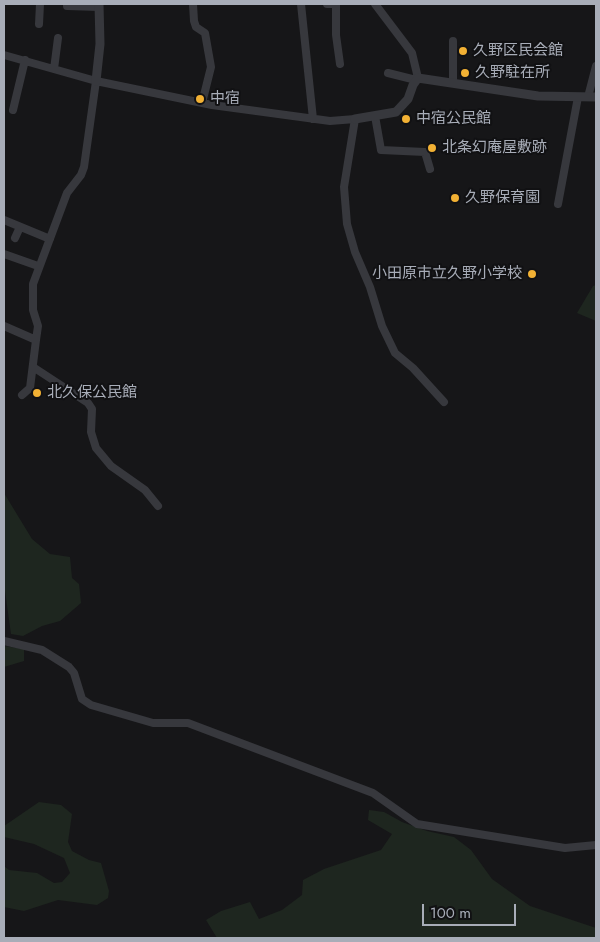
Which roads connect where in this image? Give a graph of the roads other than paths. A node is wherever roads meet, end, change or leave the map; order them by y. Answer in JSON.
{"nodes":[{"id":1,"x":40,"y":4,"type":"edge"},
{"id":2,"x":67,"y":4,"type":"edge"},
{"id":3,"x":193,"y":4,"type":"edge"},
{"id":4,"x":301,"y":4,"type":"edge"},
{"id":5,"x":327,"y":4,"type":"edge"},
{"id":6,"x":375,"y":4,"type":"edge"},
{"id":7,"x":99,"y":5,"type":"edge"},
{"id":8,"x":39,"y":24,"type":"dead end"},
{"id":9,"x":58,"y":38,"type":"dead end"},
{"id":10,"x":453,"y":41,"type":"dead end"},
{"id":11,"x":4,"y":55,"type":"edge"},
{"id":12,"x":25,"y":60,"type":"junction"},
{"id":13,"x":340,"y":64,"type":"dead end"},
{"id":14,"x":596,"y":66,"type":"edge"},
{"id":15,"x":54,"y":70,"type":"junction"},
{"id":16,"x":388,"y":73,"type":"dead end"},
{"id":17,"x":417,"y":79,"type":"junction"},
{"id":18,"x":96,"y":82,"type":"junction"},
{"id":19,"x":453,"y":82,"type":"junction"},
{"id":20,"x":578,"y":97,"type":"junction"},
{"id":21,"x":592,"y":97,"type":"edge"},
{"id":22,"x":202,"y":103,"type":"junction"},
{"id":23,"x":13,"y":110,"type":"dead end"},
{"id":24,"x":375,"y":116,"type":"junction"},
{"id":25,"x":313,"y":119,"type":"junction"},
{"id":26,"x":355,"y":119,"type":"junction"},
{"id":27,"x":430,"y":169,"type":"dead end"},
{"id":28,"x":558,"y":204,"type":"dead end"},
{"id":29,"x":4,"y":220,"type":"edge"},
{"id":30,"x":20,"y":227,"type":"junction"},
{"id":31,"x":15,"y":238,"type":"dead end"},
{"id":32,"x":50,"y":239,"type":"junction"},
{"id":33,"x":4,"y":254,"type":"edge"},
{"id":34,"x":38,"y":266,"type":"junction"},
{"id":35,"x":4,"y":326,"type":"edge"},
{"id":36,"x":36,"y":340,"type":"junction"},
{"id":37,"x":32,"y":367,"type":"junction"},
{"id":38,"x":22,"y":395,"type":"dead end"},
{"id":39,"x":444,"y":402,"type":"dead end"},
{"id":40,"x":158,"y":506,"type":"dead end"},
{"id":41,"x":4,"y":641,"type":"edge"},
{"id":42,"x":596,"y":845,"type":"edge"}],
"edges":[{"from":1,"to":8,"type":"street"},
{"from":2,"to":7,"type":"street"},
{"from":3,"to":22,"type":"street"},
{"from":4,"to":25,"type":"street"},
{"from":5,"to":13,"type":"street"},
{"from":6,"to":17,"type":"street"},
{"from":7,"to":18,"type":"street"},
{"from":9,"to":15,"type":"street"},
{"from":10,"to":19,"type":"street"},
{"from":11,"to":12,"type":"street"},
{"from":12,"to":15,"type":"street"},
{"from":12,"to":23,"type":"street"},
{"from":14,"to":21,"type":"street"},
{"from":15,"to":18,"type":"street"},
{"from":16,"to":17,"type":"street"},
{"from":17,"to":19,"type":"street"},
{"from":17,"to":24,"type":"street"},
{"from":18,"to":22,"type":"street"},
{"from":18,"to":32,"type":"street"},
{"from":19,"to":20,"type":"street"},
{"from":20,"to":21,"type":"street"},
{"from":20,"to":28,"type":"street"},
{"from":22,"to":25,"type":"street"},
{"from":24,"to":26,"type":"street"},
{"from":24,"to":27,"type":"street"},
{"from":25,"to":26,"type":"street"},
{"from":26,"to":39,"type":"street"},
{"from":29,"to":30,"type":"street"},
{"from":30,"to":31,"type":"street"},
{"from":30,"to":32,"type":"street"},
{"from":32,"to":34,"type":"street"},
{"from":33,"to":34,"type":"street"},
{"from":34,"to":36,"type":"street"},
{"from":35,"to":36,"type":"street"},
{"from":36,"to":37,"type":"street"},
{"from":37,"to":38,"type":"street"},
{"from":37,"to":40,"type":"street"},
{"from":41,"to":42,"type":"street"}]}
